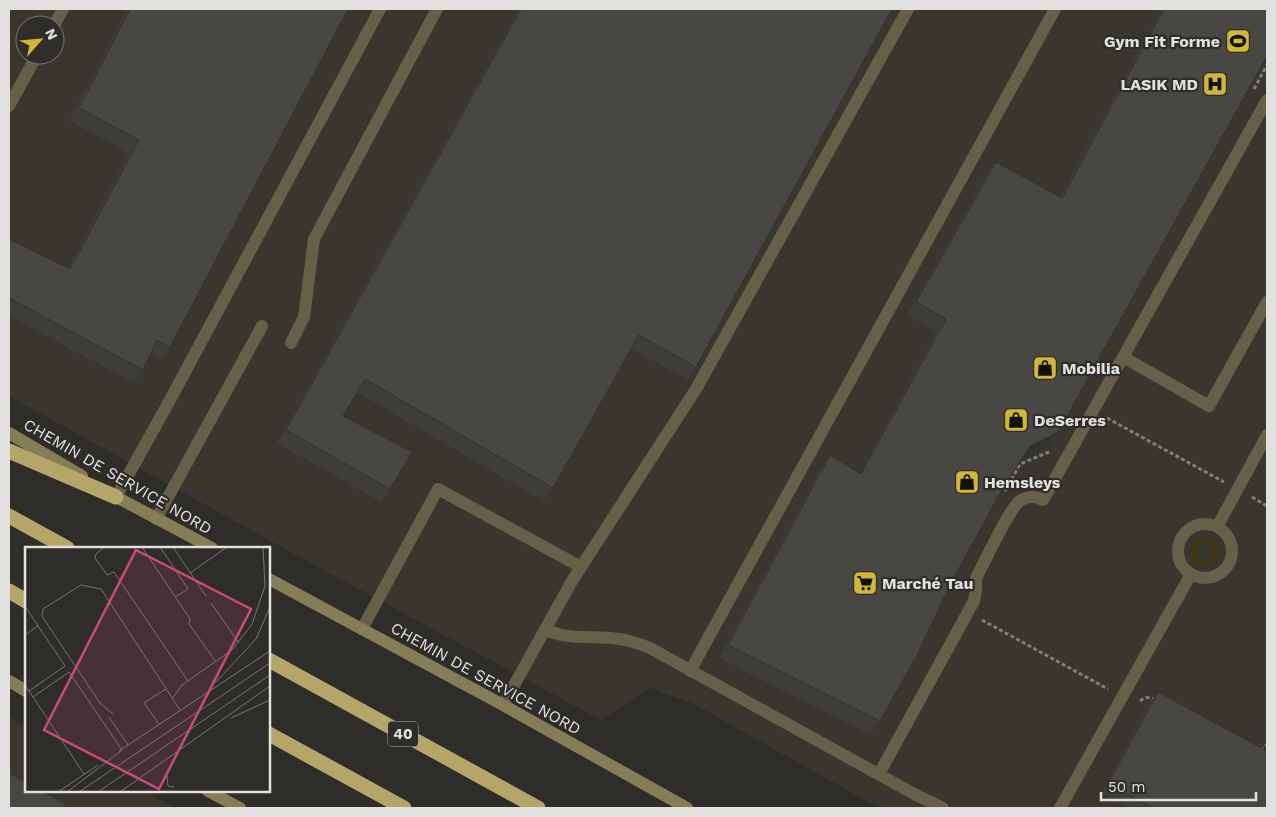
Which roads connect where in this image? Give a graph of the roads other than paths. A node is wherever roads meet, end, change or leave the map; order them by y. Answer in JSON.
{"nodes":[{"id":1,"x":380,"y":9,"type":"edge"},
{"id":2,"x":437,"y":9,"type":"edge"},
{"id":3,"x":908,"y":9,"type":"edge"},
{"id":4,"x":1055,"y":9,"type":"edge"},
{"id":5,"x":32,"y":65,"type":"edge"},
{"id":6,"x":1267,"y":100,"type":"edge"},
{"id":7,"x":9,"y":106,"type":"edge"},
{"id":8,"x":1267,"y":302,"type":"edge"},
{"id":9,"x":262,"y":326,"type":"dead end"},
{"id":10,"x":290,"y":343,"type":"dead end"},
{"id":11,"x":1123,"y":357,"type":"junction"},
{"id":12,"x":9,"y":433,"type":"edge"},
{"id":13,"x":1267,"y":436,"type":"edge"},
{"id":14,"x":9,"y":451,"type":"edge"},
{"id":15,"x":116,"y":497,"type":"junction"},
{"id":16,"x":9,"y":516,"type":"edge"},
{"id":17,"x":156,"y":519,"type":"junction"},
{"id":18,"x":1217,"y":527,"type":"junction"},
{"id":19,"x":65,"y":547,"type":"edge"},
{"id":20,"x":210,"y":547,"type":"edge"},
{"id":21,"x":581,"y":567,"type":"junction"},
{"id":22,"x":1191,"y":574,"type":"junction"},
{"id":23,"x":270,"y":580,"type":"edge"},
{"id":24,"x":9,"y":591,"type":"edge"},
{"id":25,"x":25,"y":600,"type":"edge"},
{"id":26,"x":362,"y":629,"type":"junction"},
{"id":27,"x":545,"y":629,"type":"junction"},
{"id":28,"x":270,"y":661,"type":"edge"},
{"id":29,"x":690,"y":671,"type":"junction"},
{"id":30,"x":9,"y":681,"type":"edge"},
{"id":31,"x":25,"y":690,"type":"edge"},
{"id":32,"x":503,"y":706,"type":"junction"},
{"id":33,"x":270,"y":735,"type":"edge"},
{"id":34,"x":879,"y":774,"type":"junction"},
{"id":35,"x":210,"y":792,"type":"edge"},
{"id":36,"x":672,"y":799,"type":"junction"},
{"id":37,"x":240,"y":808,"type":"edge"},
{"id":38,"x":404,"y":808,"type":"edge"},
{"id":39,"x":538,"y":808,"type":"edge"},
{"id":40,"x":687,"y":808,"type":"edge"},
{"id":41,"x":698,"y":808,"type":"edge"},
{"id":42,"x":943,"y":808,"type":"edge"},
{"id":43,"x":1060,"y":808,"type":"edge"}],
"edges":[{"from":1,"to":15,"type":"street"},
{"from":2,"to":10,"type":"street"},
{"from":3,"to":21,"type":"street"},
{"from":4,"to":29,"type":"street"},
{"from":5,"to":7,"type":"street"},
{"from":6,"to":11,"type":"street"},
{"from":8,"to":11,"type":"street"},
{"from":9,"to":17,"type":"street"},
{"from":11,"to":34,"type":"street"},
{"from":12,"to":15,"type":"main road","name":"CHEMIN DE SERVICE NORD"},
{"from":13,"to":18,"type":"street"},
{"from":14,"to":15,"type":"highway"},
{"from":15,"to":17,"type":"main road","name":"CHEMIN DE SERVICE NORD"},
{"from":16,"to":19,"type":"highway"},
{"from":17,"to":20,"type":"main road","name":"CHEMIN DE SERVICE NORD"},
{"from":18,"to":22,"type":"street"},
{"from":18,"to":22,"type":"street"},
{"from":21,"to":26,"type":"street"},
{"from":21,"to":27,"type":"street"},
{"from":22,"to":43,"type":"street"},
{"from":23,"to":26,"type":"main road","name":"CHEMIN DE SERVICE NORD"},
{"from":24,"to":25,"type":"highway"},
{"from":26,"to":32,"type":"main road","name":"CHEMIN DE SERVICE NORD"},
{"from":27,"to":29,"type":"street"},
{"from":27,"to":32,"type":"street"},
{"from":28,"to":39,"type":"highway","number":"40"},
{"from":29,"to":34,"type":"street"},
{"from":30,"to":31,"type":"main road"},
{"from":32,"to":36,"type":"main road","name":"CHEMIN DE SERVICE NORD"},
{"from":33,"to":38,"type":"highway"},
{"from":34,"to":42,"type":"street"},
{"from":35,"to":37,"type":"main road"},
{"from":36,"to":40,"type":"main road","name":"CHEMIN DE SERVICE NORD"},
{"from":36,"to":41,"type":"main road"}]}
